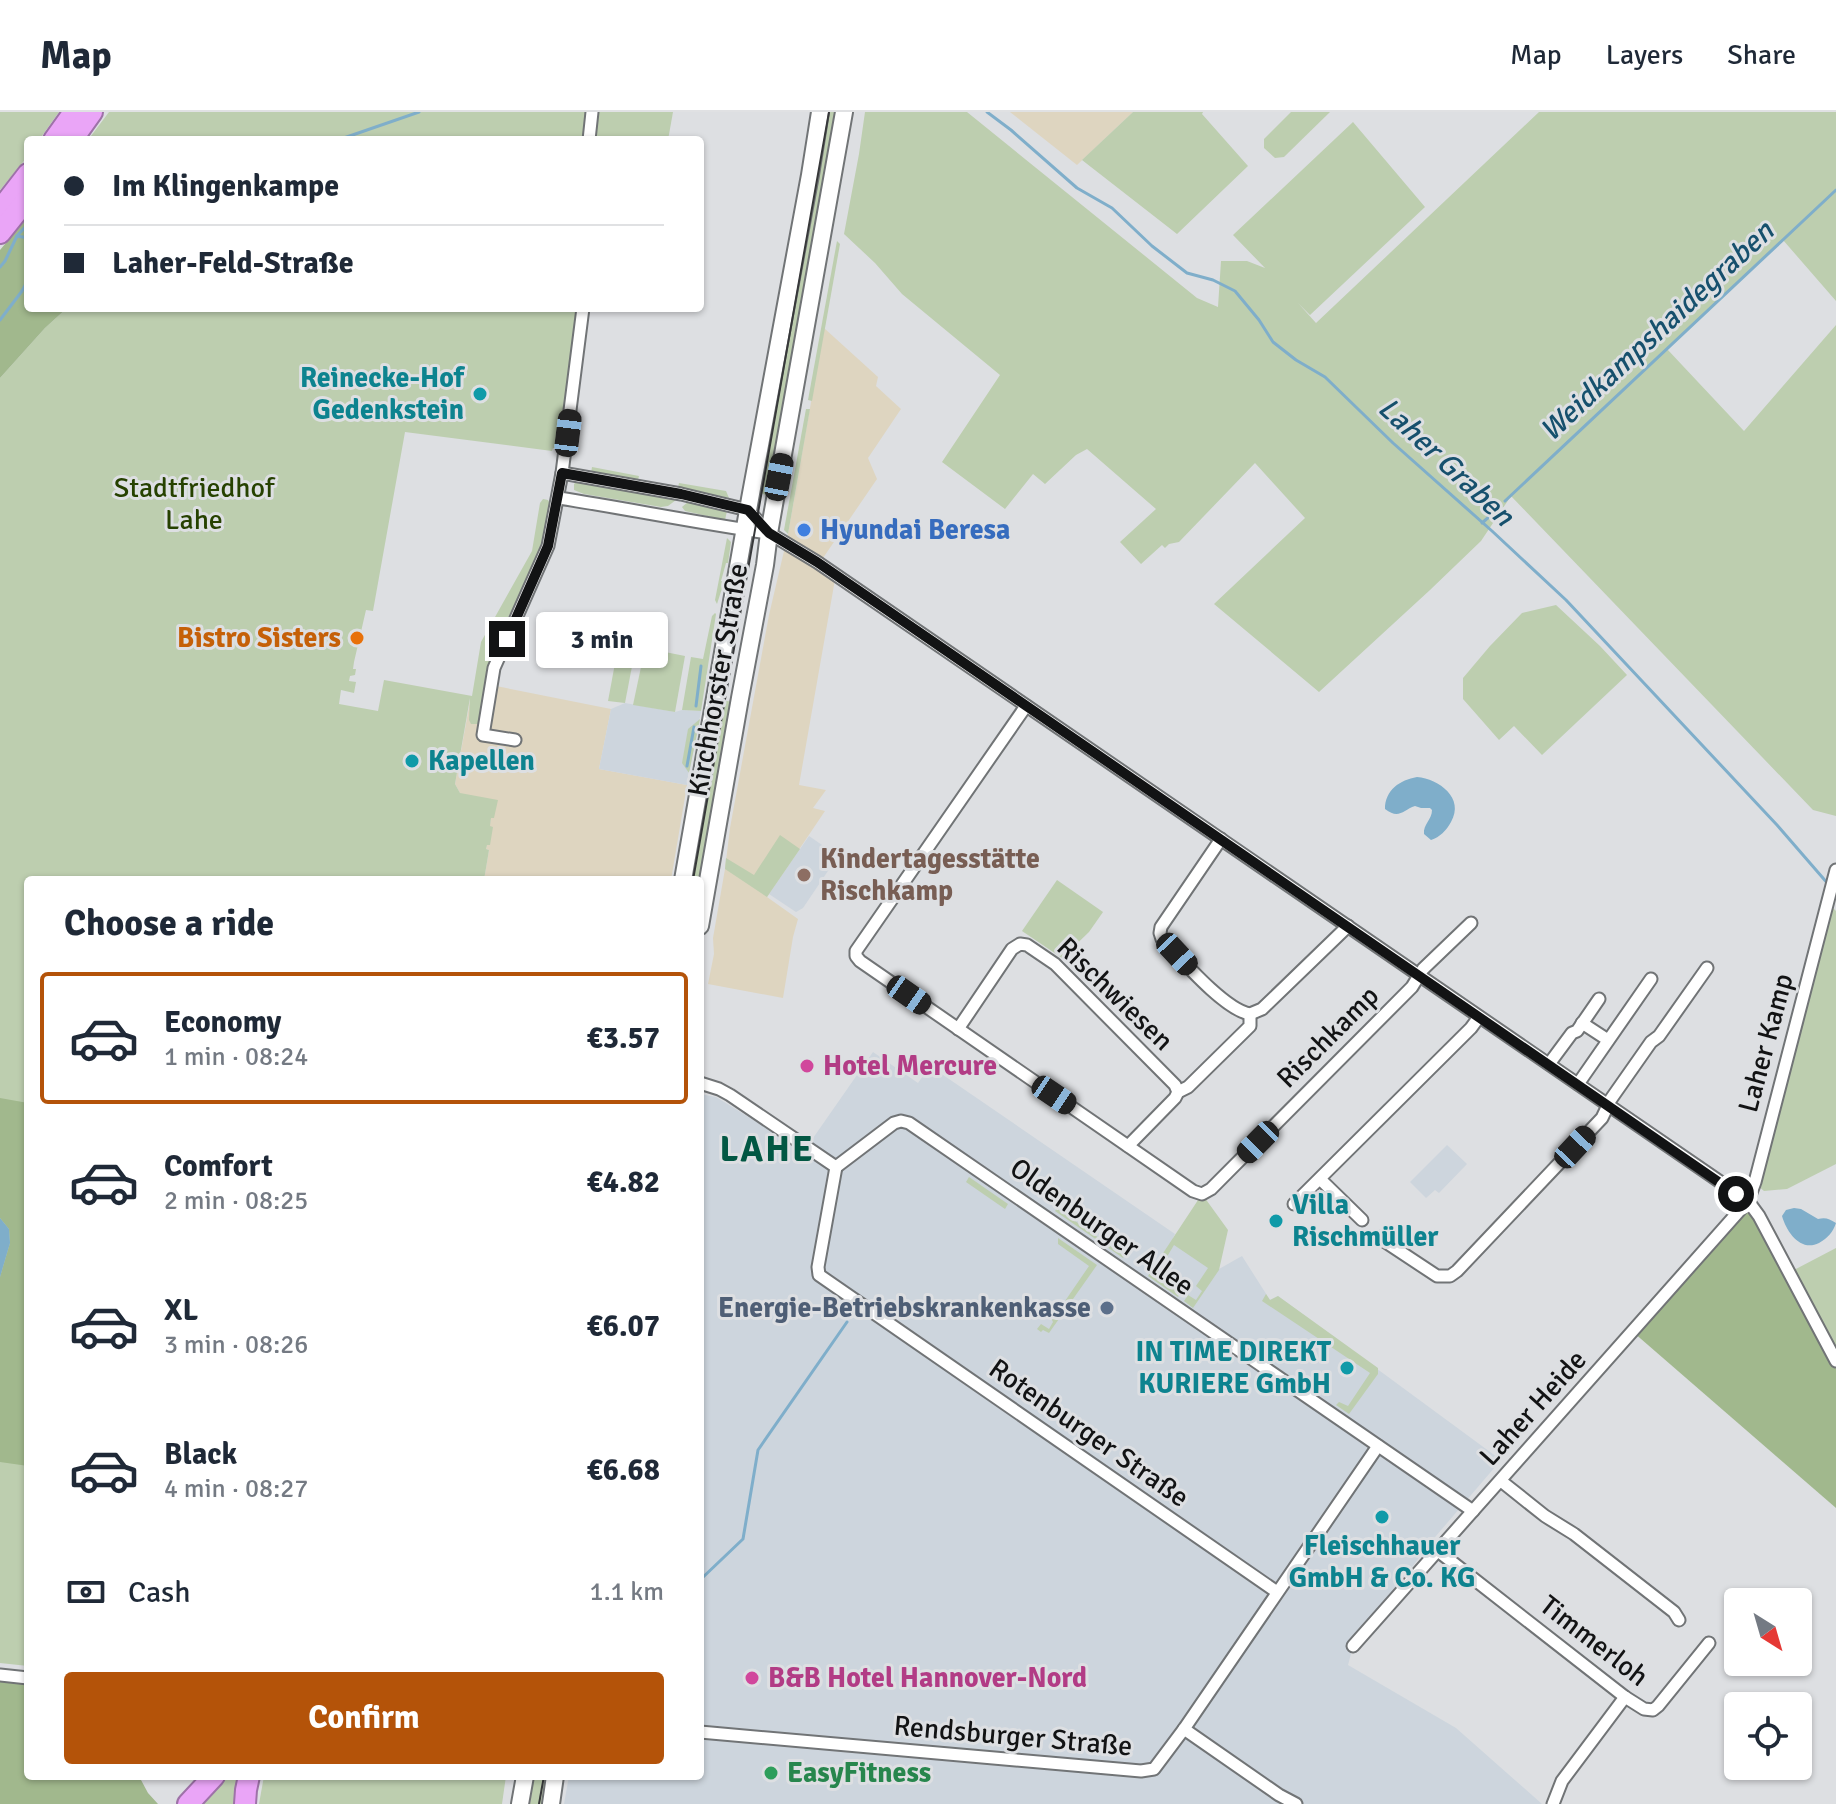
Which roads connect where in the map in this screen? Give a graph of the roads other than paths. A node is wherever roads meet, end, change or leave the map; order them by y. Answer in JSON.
{"nodes":[{"id":1,"x":74,"y":112,"type":"edge"},
{"id":2,"x":92,"y":112,"type":"edge"},
{"id":3,"x":592,"y":112,"type":"edge"},
{"id":4,"x":820,"y":112,"type":"edge"},
{"id":5,"x":844,"y":112,"type":"edge"},
{"id":6,"x":62,"y":136,"type":"edge"},
{"id":7,"x":63,"y":136,"type":"edge"},
{"id":8,"x":589,"y":136,"type":"edge"},
{"id":9,"x":24,"y":179,"type":"edge"},
{"id":10,"x":24,"y":203,"type":"edge"},
{"id":11,"x":0,"y":210,"type":"edge"},
{"id":12,"x":0,"y":233,"type":"edge"},
{"id":13,"x":582,"y":312,"type":"edge"},
{"id":14,"x":562,"y":473,"type":"junction"},
{"id":15,"x":559,"y":498,"type":"junction"},
{"id":16,"x":748,"y":510,"type":"junction"},
{"id":17,"x":744,"y":529,"type":"junction"},
{"id":18,"x":769,"y":533,"type":"junction"},
{"id":19,"x":1026,"y":706,"type":"junction"},
{"id":20,"x":515,"y":740,"type":"dead end"},
{"id":21,"x":1221,"y":839,"type":"junction"},
{"id":22,"x":1835,"y":873,"type":"edge"},
{"id":23,"x":684,"y":876,"type":"edge"},
{"id":24,"x":704,"y":904,"type":"edge"},
{"id":25,"x":1471,"y":923,"type":"dead end"},
{"id":26,"x":1348,"y":926,"type":"junction"},
{"id":27,"x":1707,"y":968,"type":"dead end"},
{"id":28,"x":1419,"y":975,"type":"junction"},
{"id":29,"x":1651,"y":979,"type":"dead end"},
{"id":30,"x":1599,"y":999,"type":"dead end"},
{"id":31,"x":1250,"y":1014,"type":"junction"},
{"id":32,"x":1479,"y":1017,"type":"junction"},
{"id":33,"x":1582,"y":1023,"type":"junction"},
{"id":34,"x":958,"y":1029,"type":"junction"},
{"id":35,"x":1608,"y":1040,"type":"junction"},
{"id":36,"x":1549,"y":1064,"type":"junction"},
{"id":37,"x":704,"y":1084,"type":"edge"},
{"id":38,"x":1578,"y":1084,"type":"junction"},
{"id":39,"x":1178,"y":1092,"type":"junction"},
{"id":40,"x":1608,"y":1105,"type":"junction"},
{"id":41,"x":1128,"y":1146,"type":"junction"},
{"id":42,"x":836,"y":1167,"type":"junction"},
{"id":43,"x":1320,"y":1179,"type":"junction"},
{"id":44,"x":1748,"y":1201,"type":"junction"},
{"id":45,"x":1294,"y":1204,"type":"dead end"},
{"id":46,"x":1362,"y":1220,"type":"dead end"},
{"id":47,"x":1378,"y":1237,"type":"dead end"},
{"id":48,"x":1836,"y":1361,"type":"edge"},
{"id":49,"x":1378,"y":1446,"type":"junction"},
{"id":50,"x":1501,"y":1481,"type":"junction"},
{"id":51,"x":1473,"y":1511,"type":"junction"},
{"id":52,"x":1438,"y":1551,"type":"junction"},
{"id":53,"x":1277,"y":1592,"type":"junction"},
{"id":54,"x":1679,"y":1620,"type":"dead end"},
{"id":55,"x":1709,"y":1643,"type":"dead end"},
{"id":56,"x":1353,"y":1646,"type":"dead end"},
{"id":57,"x":0,"y":1675,"type":"edge"},
{"id":58,"x":24,"y":1678,"type":"edge"},
{"id":59,"x":1625,"y":1697,"type":"junction"},
{"id":60,"x":1184,"y":1729,"type":"junction"},
{"id":61,"x":704,"y":1732,"type":"edge"},
{"id":62,"x":210,"y":1780,"type":"edge"},
{"id":63,"x":248,"y":1780,"type":"edge"},
{"id":64,"x":524,"y":1780,"type":"edge"},
{"id":65,"x":554,"y":1780,"type":"edge"},
{"id":66,"x":188,"y":1804,"type":"edge"},
{"id":67,"x":245,"y":1804,"type":"edge"},
{"id":68,"x":520,"y":1804,"type":"edge"},
{"id":69,"x":551,"y":1804,"type":"edge"},
{"id":70,"x":1296,"y":1804,"type":"edge"},
{"id":71,"x":1553,"y":1804,"type":"edge"}],
"edges":[{"from":1,"to":6,"type":"highway"},
{"from":2,"to":7,"type":"highway"},
{"from":3,"to":8,"type":"street"},
{"from":4,"to":16,"type":"main road","name":"Kirchhorster Straße"},
{"from":5,"to":18,"type":"main road","name":"Kirchhorster Straße"},
{"from":9,"to":11,"type":"highway"},
{"from":10,"to":12,"type":"highway"},
{"from":13,"to":14,"type":"street"},
{"from":14,"to":15,"type":"street"},
{"from":14,"to":16,"type":"street"},
{"from":15,"to":17,"type":"street"},
{"from":15,"to":20,"type":"street"},
{"from":16,"to":17,"type":"main road","name":"Kirchhorster Straße"},
{"from":16,"to":18,"type":"street"},
{"from":17,"to":18,"type":"street"},
{"from":17,"to":23,"type":"main road","name":"Kirchhorster Straße"},
{"from":18,"to":19,"type":"street"},
{"from":18,"to":24,"type":"main road","name":"Kirchhorster Straße"},
{"from":19,"to":21,"type":"street"},
{"from":19,"to":34,"type":"street","name":"Rischkamp"},
{"from":21,"to":26,"type":"street"},
{"from":21,"to":31,"type":"street"},
{"from":22,"to":44,"type":"street","name":"Laher Kamp"},
{"from":25,"to":28,"type":"street","name":"Rischkamp"},
{"from":26,"to":28,"type":"street"},
{"from":26,"to":31,"type":"street"},
{"from":27,"to":40,"type":"street"},
{"from":28,"to":32,"type":"street"},
{"from":28,"to":41,"type":"street","name":"Rischkamp"},
{"from":29,"to":35,"type":"street"},
{"from":30,"to":33,"type":"street"},
{"from":31,"to":39,"type":"street","name":"Rischwiesen"},
{"from":32,"to":36,"type":"street"},
{"from":32,"to":43,"type":"street"},
{"from":33,"to":35,"type":"street"},
{"from":33,"to":36,"type":"street"},
{"from":34,"to":39,"type":"street","name":"Rischwiesen"},
{"from":34,"to":41,"type":"street","name":"Rischkamp"},
{"from":35,"to":38,"type":"street"},
{"from":36,"to":38,"type":"street"},
{"from":37,"to":42,"type":"street"},
{"from":38,"to":40,"type":"street"},
{"from":39,"to":41,"type":"street","name":"Rischwiesen"},
{"from":40,"to":44,"type":"street"},
{"from":40,"to":47,"type":"street"},
{"from":42,"to":49,"type":"street","name":"Oldenburger Allee"},
{"from":42,"to":53,"type":"street","name":"Rotenburger Straße"},
{"from":43,"to":45,"type":"street"},
{"from":43,"to":46,"type":"street"},
{"from":44,"to":48,"type":"street"},
{"from":44,"to":50,"type":"street","name":"Laher Heide"},
{"from":49,"to":51,"type":"street","name":"Oldenburger Allee"},
{"from":49,"to":53,"type":"street"},
{"from":50,"to":51,"type":"street","name":"Laher Heide"},
{"from":50,"to":54,"type":"street"},
{"from":51,"to":52,"type":"street","name":"Laher Heide"},
{"from":52,"to":56,"type":"street","name":"Laher Heide"},
{"from":52,"to":59,"type":"street","name":"Timmerloh"},
{"from":53,"to":60,"type":"street","name":"Rendsburger Straße"},
{"from":55,"to":59,"type":"street","name":"Timmerloh"},
{"from":57,"to":58,"type":"street"},
{"from":59,"to":71,"type":"street"},
{"from":60,"to":61,"type":"street","name":"Rendsburger Straße"},
{"from":60,"to":70,"type":"street"},
{"from":62,"to":66,"type":"highway"},
{"from":63,"to":67,"type":"highway"},
{"from":64,"to":68,"type":"main road"},
{"from":65,"to":69,"type":"main road"}]}
